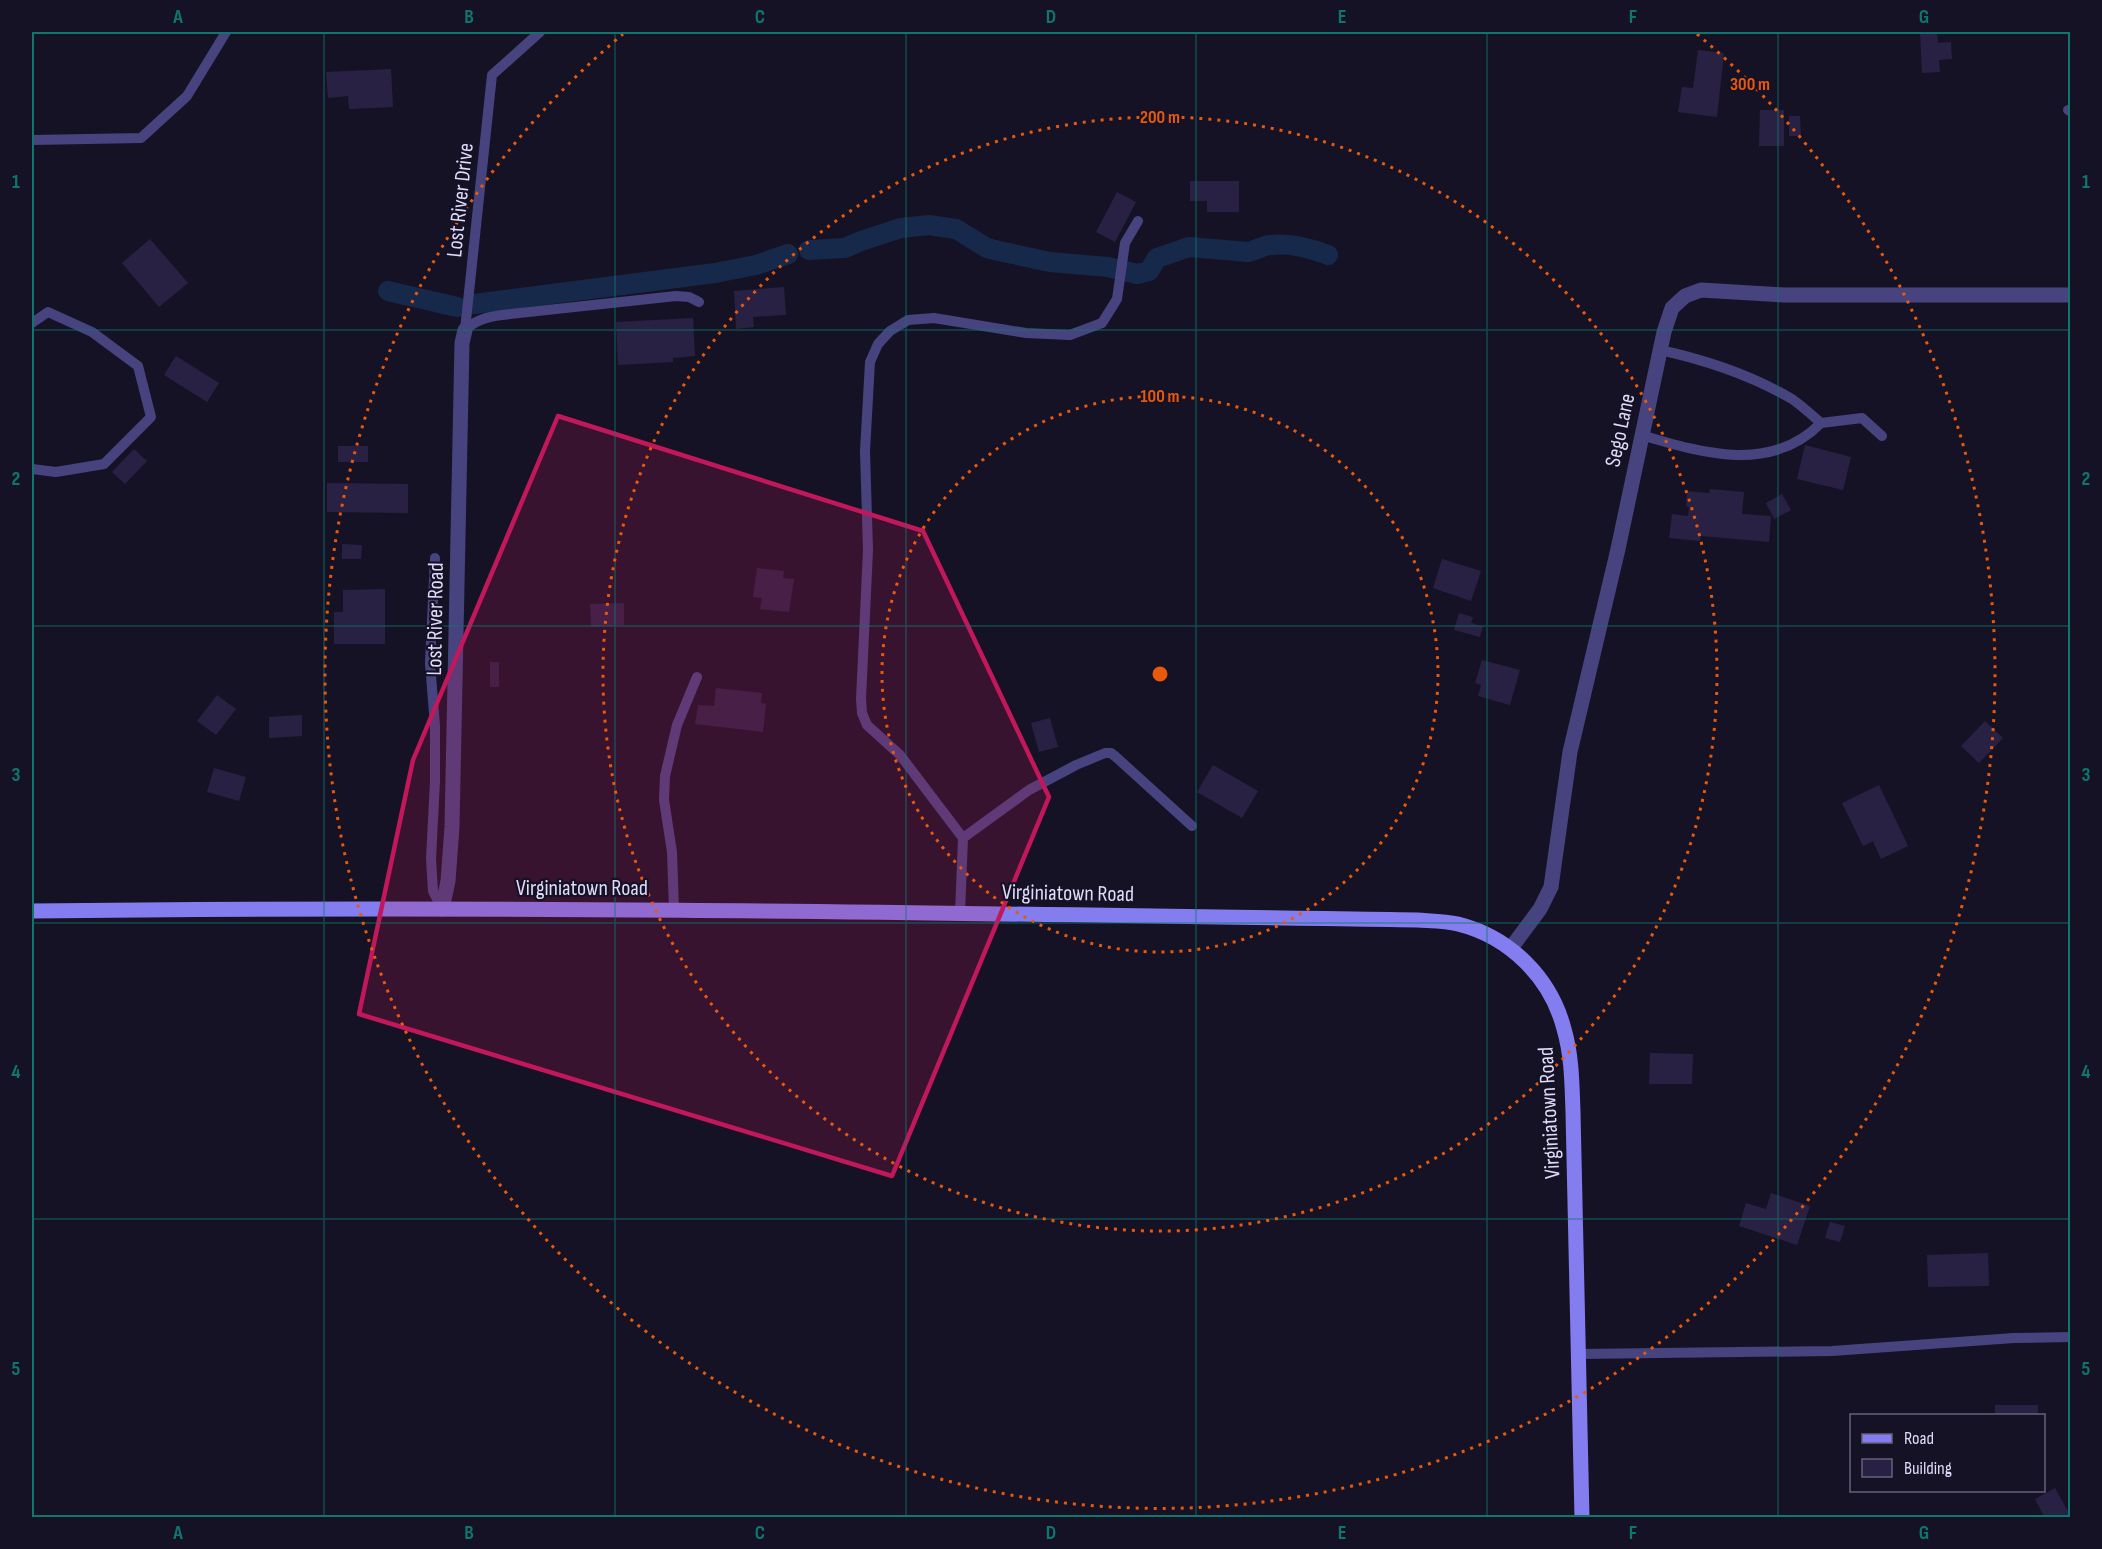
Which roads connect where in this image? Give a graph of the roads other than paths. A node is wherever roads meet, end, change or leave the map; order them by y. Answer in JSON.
{"nodes":[{"id":1,"x":540,"y":32,"type":"edge"},
{"id":2,"x":224,"y":33,"type":"edge"},
{"id":3,"x":32,"y":140,"type":"edge"},
{"id":4,"x":1138,"y":221,"type":"dead end"},
{"id":5,"x":2070,"y":296,"type":"edge"},
{"id":6,"x":699,"y":302,"type":"dead end"},
{"id":7,"x":32,"y":323,"type":"edge"},
{"id":8,"x":465,"y":330,"type":"junction"},
{"id":9,"x":1660,"y":350,"type":"junction"},
{"id":10,"x":1821,"y":423,"type":"junction"},
{"id":11,"x":1641,"y":435,"type":"junction"},
{"id":12,"x":1882,"y":436,"type":"dead end"},
{"id":13,"x":32,"y":468,"type":"edge"},
{"id":14,"x":435,"y":558,"type":"dead end"},
{"id":15,"x":697,"y":677,"type":"dead end"},
{"id":16,"x":1192,"y":826,"type":"dead end"},
{"id":17,"x":963,"y":838,"type":"junction"},
{"id":18,"x":442,"y":909,"type":"junction"},
{"id":19,"x":674,"y":910,"type":"junction"},
{"id":20,"x":32,"y":911,"type":"edge"},
{"id":21,"x":960,"y":913,"type":"junction"},
{"id":22,"x":1511,"y":948,"type":"junction"},
{"id":23,"x":2070,"y":1337,"type":"edge"},
{"id":24,"x":1579,"y":1354,"type":"junction"},
{"id":25,"x":1582,"y":1518,"type":"edge"}],
"edges":[{"from":1,"to":8,"type":"lane","name":"Lost River Drive"},
{"from":2,"to":3,"type":"lane"},
{"from":4,"to":17,"type":"lane"},
{"from":5,"to":9,"type":"street","name":"Sego Lane"},
{"from":6,"to":8,"type":"lane"},
{"from":7,"to":13,"type":"lane"},
{"from":8,"to":18,"type":"street","name":"Lost River Road"},
{"from":9,"to":10,"type":"lane"},
{"from":9,"to":11,"type":"street","name":"Sego Lane"},
{"from":10,"to":11,"type":"lane"},
{"from":10,"to":12,"type":"lane"},
{"from":11,"to":22,"type":"street","name":"Sego Lane"},
{"from":14,"to":18,"type":"lane"},
{"from":15,"to":19,"type":"lane"},
{"from":16,"to":17,"type":"lane"},
{"from":17,"to":21,"type":"lane"},
{"from":18,"to":19,"type":"street","name":"Virginiatown Road"},
{"from":18,"to":20,"type":"street","name":"Virginiatown Road"},
{"from":19,"to":21,"type":"street","name":"Virginiatown Road"},
{"from":21,"to":22,"type":"street","name":"Virginiatown Road"},
{"from":22,"to":24,"type":"street","name":"Virginiatown Road"},
{"from":23,"to":24,"type":"lane"},
{"from":24,"to":25,"type":"street","name":"Virginiatown Road"}]}
